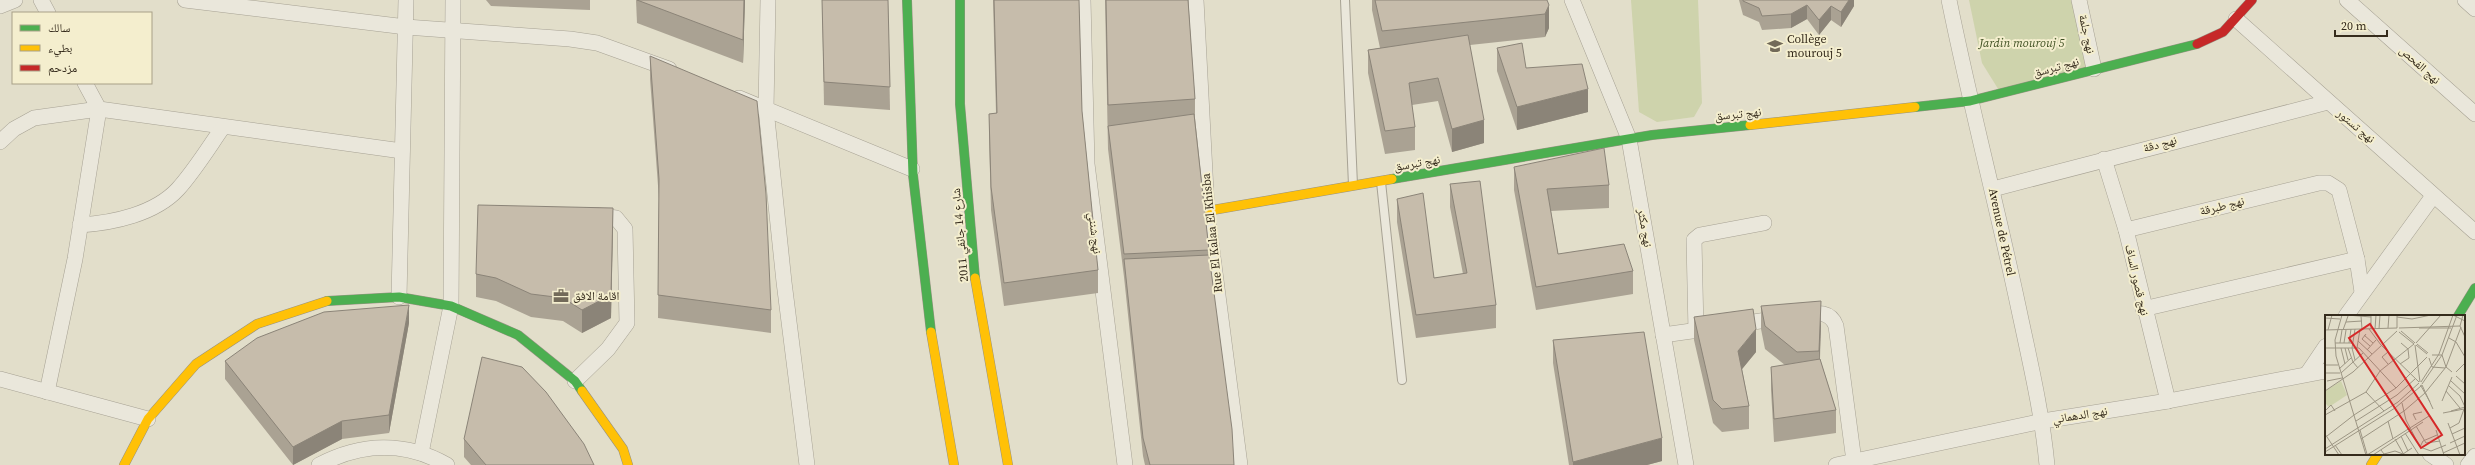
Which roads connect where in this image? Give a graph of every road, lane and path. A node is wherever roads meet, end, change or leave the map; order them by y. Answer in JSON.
{"nodes":[{"id":1,"x":15,"y":0,"type":"edge"},
{"id":2,"x":41,"y":0,"type":"edge"},
{"id":3,"x":185,"y":0,"type":"edge"},
{"id":4,"x":406,"y":0,"type":"edge"},
{"id":5,"x":453,"y":0,"type":"edge"},
{"id":6,"x":768,"y":0,"type":"edge"},
{"id":7,"x":907,"y":0,"type":"edge"},
{"id":8,"x":960,"y":0,"type":"edge"},
{"id":9,"x":1083,"y":0,"type":"edge"},
{"id":10,"x":1196,"y":0,"type":"edge"},
{"id":11,"x":1345,"y":0,"type":"edge"},
{"id":12,"x":1572,"y":0,"type":"edge"},
{"id":13,"x":1949,"y":0,"type":"edge"},
{"id":14,"x":2079,"y":0,"type":"edge"},
{"id":15,"x":2465,"y":0,"type":"edge"},
{"id":16,"x":2247,"y":1,"type":"edge"},
{"id":17,"x":2350,"y":1,"type":"edge"},
{"id":18,"x":0,"y":6,"type":"edge"},
{"id":19,"x":2475,"y":9,"type":"edge"},
{"id":20,"x":47,"y":12,"type":"edge"},
{"id":21,"x":2236,"y":19,"type":"junction"},
{"id":22,"x":406,"y":27,"type":"junction"},
{"id":23,"x":454,"y":31,"type":"junction"},
{"id":24,"x":2094,"y":69,"type":"junction"},
{"id":25,"x":680,"y":74,"type":"edge"},
{"id":26,"x":86,"y":84,"type":"edge"},
{"id":27,"x":723,"y":91,"type":"edge"},
{"id":28,"x":1970,"y":101,"type":"junction"},
{"id":29,"x":2328,"y":102,"type":"junction"},
{"id":30,"x":766,"y":109,"type":"junction"},
{"id":31,"x":99,"y":110,"type":"junction"},
{"id":32,"x":2475,"y":114,"type":"edge"},
{"id":33,"x":223,"y":126,"type":"junction"},
{"id":34,"x":1629,"y":138,"type":"junction"},
{"id":35,"x":0,"y":142,"type":"edge"},
{"id":36,"x":402,"y":151,"type":"junction"},
{"id":37,"x":2104,"y":159,"type":"junction"},
{"id":38,"x":912,"y":169,"type":"junction"},
{"id":39,"x":1381,"y":181,"type":"junction"},
{"id":40,"x":1353,"y":186,"type":"junction"},
{"id":41,"x":1993,"y":189,"type":"junction"},
{"id":42,"x":2433,"y":196,"type":"junction"},
{"id":43,"x":1207,"y":210,"type":"junction"},
{"id":44,"x":582,"y":214,"type":"edge"},
{"id":45,"x":1764,"y":223,"type":"dead end"},
{"id":46,"x":80,"y":225,"type":"junction"},
{"id":47,"x":2126,"y":230,"type":"junction"},
{"id":48,"x":2475,"y":232,"type":"edge"},
{"id":49,"x":2357,"y":259,"type":"junction"},
{"id":50,"x":2474,"y":290,"type":"edge"},
{"id":51,"x":2362,"y":292,"type":"junction"},
{"id":52,"x":399,"y":297,"type":"junction"},
{"id":53,"x":451,"y":306,"type":"junction"},
{"id":54,"x":2143,"y":309,"type":"junction"},
{"id":55,"x":2347,"y":315,"type":"edge"},
{"id":56,"x":2459,"y":315,"type":"edge"},
{"id":57,"x":1696,"y":331,"type":"junction"},
{"id":58,"x":1664,"y":335,"type":"junction"},
{"id":59,"x":2325,"y":348,"type":"edge"},
{"id":60,"x":2325,"y":371,"type":"edge"},
{"id":61,"x":2308,"y":374,"type":"junction"},
{"id":62,"x":0,"y":379,"type":"edge"},
{"id":63,"x":1402,"y":380,"type":"dead end"},
{"id":64,"x":575,"y":381,"type":"junction"},
{"id":65,"x":47,"y":392,"type":"junction"},
{"id":66,"x":2168,"y":401,"type":"junction"},
{"id":67,"x":148,"y":419,"type":"junction"},
{"id":68,"x":2043,"y":421,"type":"junction"},
{"id":69,"x":421,"y":453,"type":"junction"},
{"id":70,"x":2377,"y":455,"type":"edge"},
{"id":71,"x":2431,"y":455,"type":"edge"},
{"id":72,"x":2475,"y":456,"type":"edge"},
{"id":73,"x":1854,"y":461,"type":"junction"},
{"id":74,"x":124,"y":465,"type":"edge"},
{"id":75,"x":319,"y":465,"type":"edge"},
{"id":76,"x":447,"y":465,"type":"edge"},
{"id":77,"x":628,"y":465,"type":"edge"},
{"id":78,"x":807,"y":465,"type":"edge"},
{"id":79,"x":954,"y":465,"type":"edge"},
{"id":80,"x":1008,"y":465,"type":"edge"},
{"id":81,"x":1125,"y":465,"type":"edge"},
{"id":82,"x":1240,"y":465,"type":"edge"},
{"id":83,"x":1686,"y":465,"type":"edge"},
{"id":84,"x":1836,"y":465,"type":"edge"},
{"id":85,"x":2047,"y":465,"type":"edge"},
{"id":86,"x":2371,"y":465,"type":"edge"},
{"id":87,"x":2446,"y":465,"type":"edge"},
{"id":88,"x":2468,"y":465,"type":"edge"}],
"edges":[{"from":1,"to":18,"type":"street"},
{"from":2,"to":20,"type":"street"},
{"from":3,"to":22,"type":"street"},
{"from":4,"to":22,"type":"street"},
{"from":5,"to":23,"type":"street"},
{"from":6,"to":30,"type":"street"},
{"from":7,"to":38,"type":"street"},
{"from":8,"to":80,"type":"street","name":"شارع 14 جانفي 2011"},
{"from":9,"to":81,"type":"street","name":"نهج شنني"},
{"from":10,"to":43,"type":"street","name":"Rue El Kalaa El Khisba"},
{"from":11,"to":40,"type":"lane"},
{"from":12,"to":34,"type":"street","name":"نهج مكثر"},
{"from":13,"to":28,"type":"street","name":"Avenue de Pétrel"},
{"from":14,"to":24,"type":"street","name":"نهج جلمة"},
{"from":15,"to":19,"type":"street"},
{"from":16,"to":21,"type":"street","name":"نهج تبرسق"},
{"from":17,"to":32,"type":"street","name":"نهج الفحص"},
{"from":21,"to":24,"type":"street","name":"نهج تبرسق"},
{"from":21,"to":29,"type":"street","name":"نهج تستور"},
{"from":22,"to":23,"type":"street"},
{"from":22,"to":36,"type":"street"},
{"from":23,"to":25,"type":"street"},
{"from":23,"to":53,"type":"street"},
{"from":24,"to":28,"type":"street","name":"نهج تبرسق"},
{"from":26,"to":31,"type":"street"},
{"from":27,"to":30,"type":"street"},
{"from":28,"to":34,"type":"street","name":"نهج تبرسق"},
{"from":28,"to":41,"type":"street","name":"Avenue de Pétrel"},
{"from":29,"to":37,"type":"street","name":"نهج دقة"},
{"from":29,"to":42,"type":"street","name":"نهج تستور"},
{"from":30,"to":38,"type":"street"},
{"from":30,"to":78,"type":"street"},
{"from":31,"to":33,"type":"street"},
{"from":31,"to":35,"type":"street"},
{"from":31,"to":46,"type":"street"},
{"from":33,"to":36,"type":"street"},
{"from":33,"to":46,"type":"street"},
{"from":34,"to":39,"type":"street","name":"نهج تبرسق"},
{"from":34,"to":58,"type":"street","name":"نهج مكثر"},
{"from":36,"to":52,"type":"street"},
{"from":37,"to":41,"type":"street","name":"نهج دقة"},
{"from":37,"to":47,"type":"street","name":"نهج قصور الساف"},
{"from":38,"to":79,"type":"street"},
{"from":39,"to":40,"type":"street","name":"نهج تبرسق"},
{"from":39,"to":63,"type":"lane"},
{"from":40,"to":43,"type":"street","name":"نهج تبرسق"},
{"from":41,"to":68,"type":"street","name":"Avenue de Pétrel"},
{"from":42,"to":48,"type":"street","name":"نهج تستور"},
{"from":42,"to":51,"type":"street"},
{"from":43,"to":82,"type":"street","name":"Rue El Kalaa El Khisba"},
{"from":44,"to":64,"type":"street"},
{"from":45,"to":57,"type":"street"},
{"from":46,"to":65,"type":"street"},
{"from":47,"to":49,"type":"street","name":"نهج طبرقة"},
{"from":47,"to":54,"type":"street","name":"نهج قصور الساف"},
{"from":49,"to":51,"type":"street"},
{"from":49,"to":54,"type":"street"},
{"from":50,"to":56,"type":"street"},
{"from":51,"to":55,"type":"street"},
{"from":52,"to":53,"type":"street"},
{"from":52,"to":67,"type":"street"},
{"from":53,"to":64,"type":"street"},
{"from":53,"to":69,"type":"street"},
{"from":54,"to":66,"type":"street","name":"نهج قصور الساف"},
{"from":57,"to":58,"type":"street"},
{"from":57,"to":73,"type":"street"},
{"from":58,"to":83,"type":"street","name":"نهج مكثر"},
{"from":59,"to":61,"type":"street"},
{"from":60,"to":61,"type":"street","name":"نهج الدهماني"},
{"from":61,"to":66,"type":"street","name":"نهج الدهماني"},
{"from":62,"to":65,"type":"street"},
{"from":64,"to":77,"type":"street"},
{"from":65,"to":67,"type":"street"},
{"from":66,"to":68,"type":"street","name":"نهج الدهماني"},
{"from":67,"to":74,"type":"street"},
{"from":68,"to":73,"type":"street","name":"نهج الدهماني"},
{"from":68,"to":85,"type":"street","name":"Avenue de Pétrel"},
{"from":69,"to":75,"type":"street"},
{"from":69,"to":76,"type":"street"},
{"from":70,"to":86,"type":"street"},
{"from":71,"to":87,"type":"street"},
{"from":72,"to":88,"type":"street"},
{"from":73,"to":84,"type":"street","name":"نهج الدهماني"}]}
